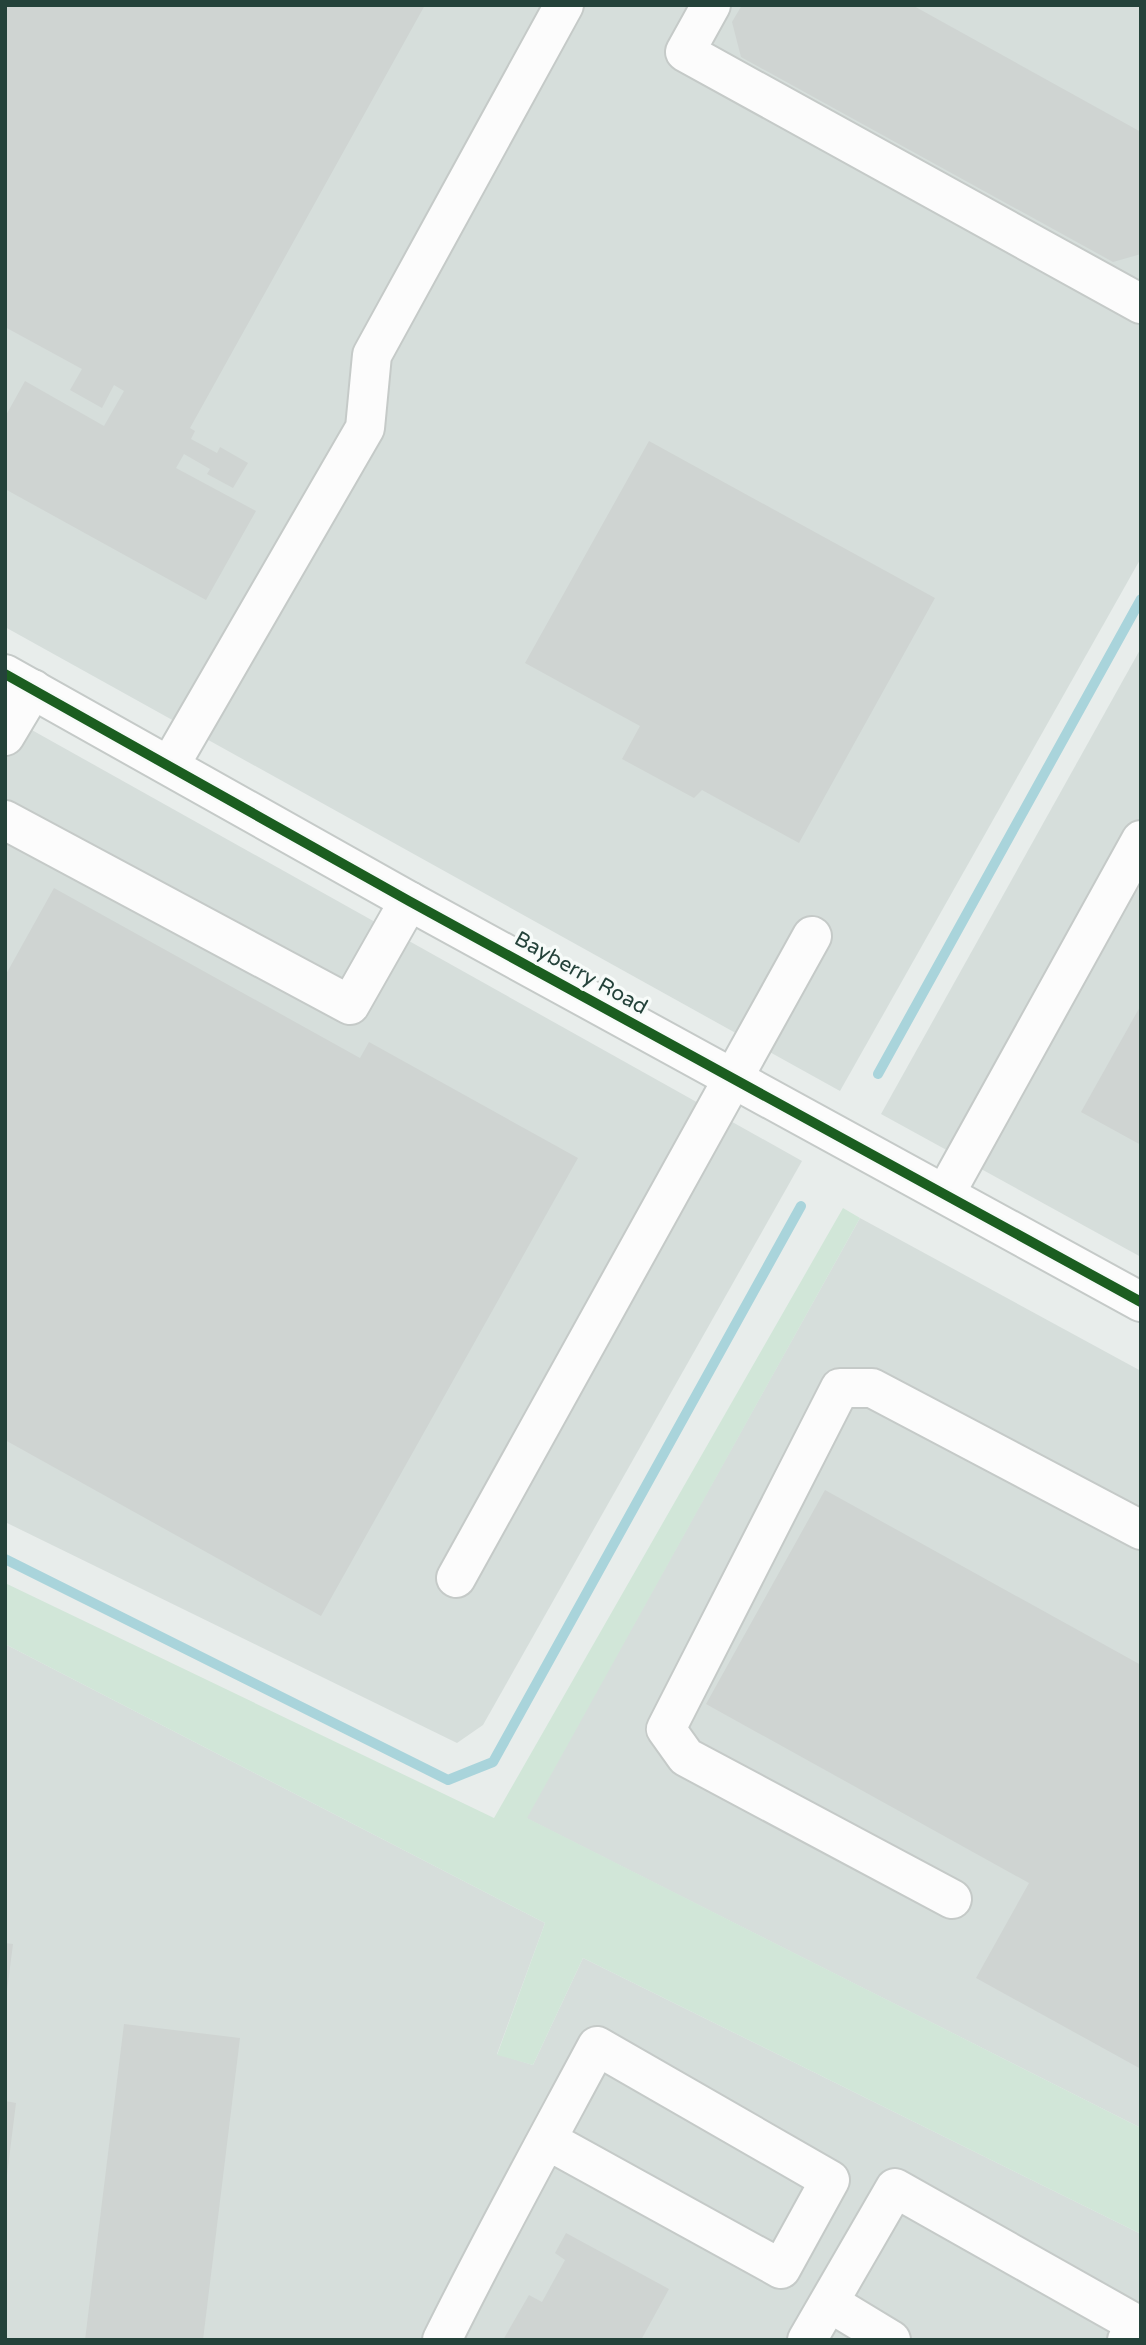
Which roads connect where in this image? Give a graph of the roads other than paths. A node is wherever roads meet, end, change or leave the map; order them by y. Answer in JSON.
{"nodes":[{"id":1,"x":564,"y":5,"type":"edge"},
{"id":2,"x":710,"y":5,"type":"edge"},
{"id":3,"x":1141,"y":304,"type":"edge"},
{"id":4,"x":19,"y":681,"type":"edge"},
{"id":5,"x":5,"y":736,"type":"edge"},
{"id":6,"x":170,"y":765,"type":"junction"},
{"id":7,"x":5,"y":820,"type":"edge"},
{"id":8,"x":1141,"y":839,"type":"edge"},
{"id":9,"x":409,"y":901,"type":"junction"},
{"id":10,"x":813,"y":936,"type":"dead end"},
{"id":11,"x":734,"y":1079,"type":"junction"},
{"id":12,"x":945,"y":1194,"type":"junction"},
{"id":13,"x":1141,"y":1302,"type":"edge"},
{"id":14,"x":1141,"y":1530,"type":"edge"},
{"id":15,"x":456,"y":1578,"type":"dead end"},
{"id":16,"x":952,"y":1899,"type":"dead end"},
{"id":17,"x":547,"y":2140,"type":"junction"},
{"id":18,"x":830,"y":2303,"type":"junction"},
{"id":19,"x":442,"y":2340,"type":"edge"},
{"id":20,"x":807,"y":2340,"type":"edge"},
{"id":21,"x":891,"y":2340,"type":"edge"},
{"id":22,"x":1127,"y":2340,"type":"edge"}],
"edges":[{"from":1,"to":6,"type":"street"},
{"from":2,"to":3,"type":"street"},
{"from":4,"to":5,"type":"street"},
{"from":4,"to":6,"type":"street","name":"Bayberry Road"},
{"from":6,"to":9,"type":"street","name":"Bayberry Road"},
{"from":7,"to":9,"type":"street"},
{"from":8,"to":12,"type":"street"},
{"from":9,"to":11,"type":"street","name":"Bayberry Road"},
{"from":10,"to":11,"type":"street"},
{"from":11,"to":12,"type":"street","name":"Bayberry Road"},
{"from":11,"to":15,"type":"street"},
{"from":12,"to":13,"type":"street","name":"Bayberry Road"},
{"from":14,"to":16,"type":"street"},
{"from":17,"to":17,"type":"street"},
{"from":17,"to":19,"type":"street"},
{"from":18,"to":20,"type":"street"},
{"from":18,"to":21,"type":"street"},
{"from":18,"to":22,"type":"street"}]}
